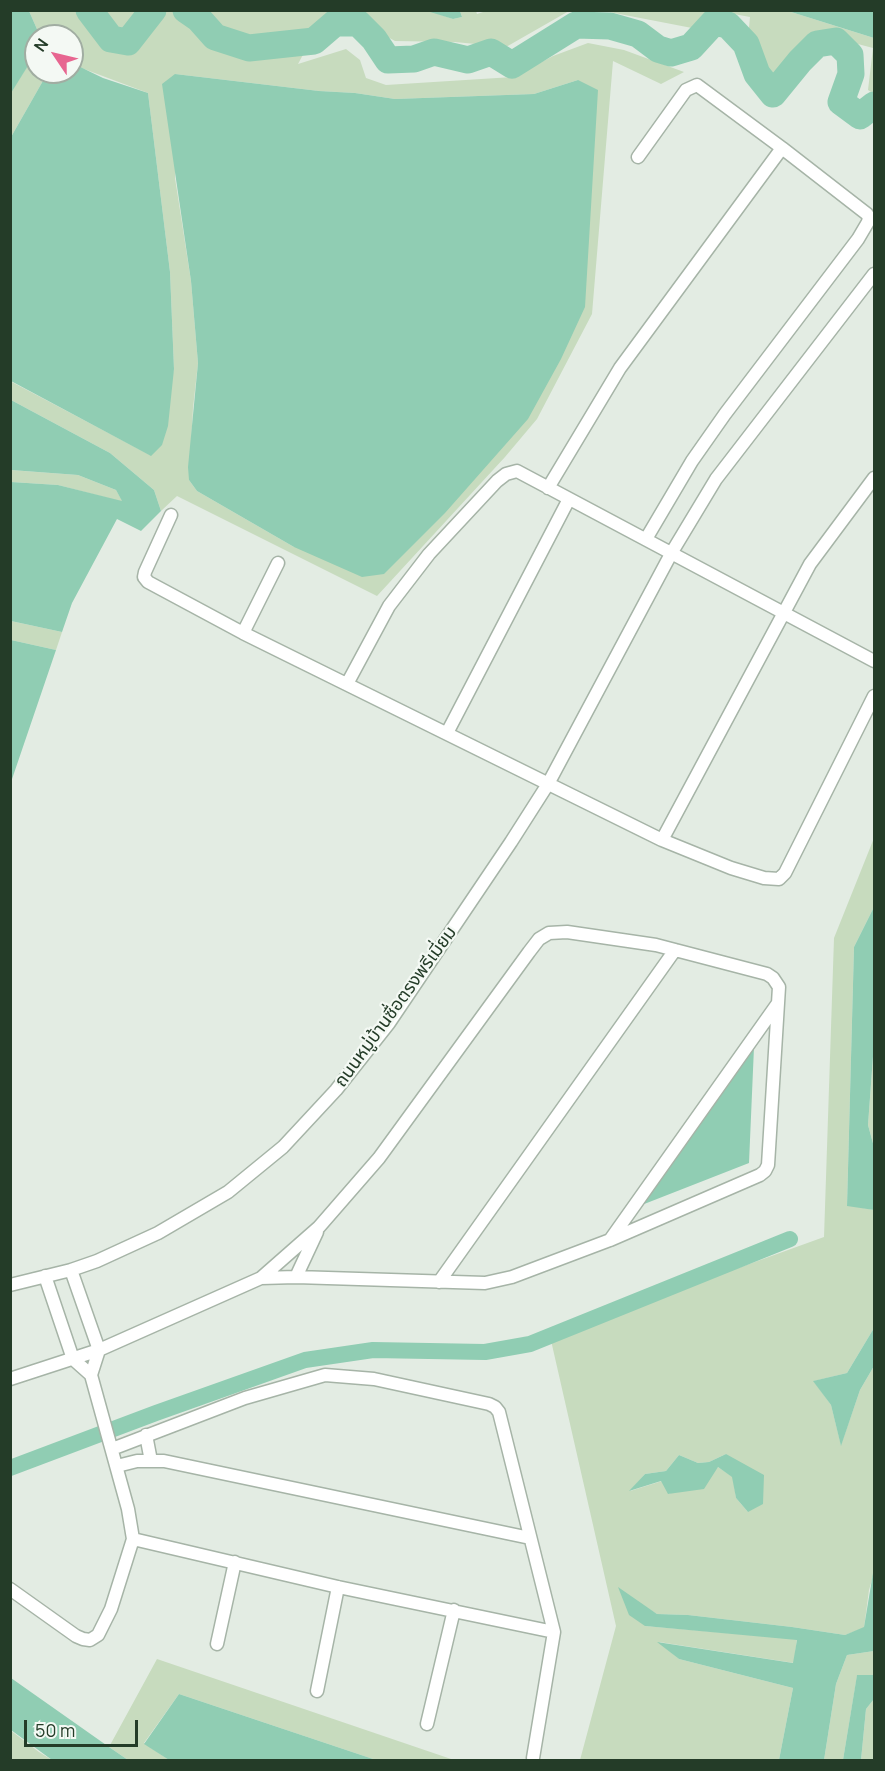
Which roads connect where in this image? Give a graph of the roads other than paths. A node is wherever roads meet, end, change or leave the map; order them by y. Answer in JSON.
{"nodes":[{"id":1,"x":782,"y":148,"type":"junction"},
{"id":2,"x":638,"y":157,"type":"dead end"},
{"id":3,"x":874,"y":274,"type":"edge"},
{"id":4,"x":874,"y":478,"type":"edge"},
{"id":5,"x":548,"y":488,"type":"junction"},
{"id":6,"x":569,"y":499,"type":"junction"},
{"id":7,"x":171,"y":515,"type":"dead end"},
{"id":8,"x":646,"y":539,"type":"junction"},
{"id":9,"x":672,"y":552,"type":"junction"},
{"id":10,"x":278,"y":563,"type":"dead end"},
{"id":11,"x":784,"y":612,"type":"junction"},
{"id":12,"x":243,"y":633,"type":"junction"},
{"id":13,"x":874,"y":661,"type":"edge"},
{"id":14,"x":347,"y":684,"type":"junction"},
{"id":15,"x":874,"y":696,"type":"edge"},
{"id":16,"x":447,"y":733,"type":"junction"},
{"id":17,"x":548,"y":784,"type":"junction"},
{"id":18,"x":662,"y":840,"type":"junction"},
{"id":19,"x":675,"y":950,"type":"junction"},
{"id":20,"x":778,"y":1002,"type":"junction"},
{"id":21,"x":319,"y":1227,"type":"junction"},
{"id":22,"x":610,"y":1240,"type":"junction"},
{"id":23,"x":71,"y":1270,"type":"junction"},
{"id":24,"x":45,"y":1276,"type":"junction"},
{"id":25,"x":296,"y":1277,"type":"junction"},
{"id":26,"x":261,"y":1278,"type":"junction"},
{"id":27,"x":439,"y":1282,"type":"junction"},
{"id":28,"x":10,"y":1285,"type":"edge"},
{"id":29,"x":99,"y":1350,"type":"junction"},
{"id":30,"x":73,"y":1359,"type":"junction"},
{"id":31,"x":91,"y":1375,"type":"junction"},
{"id":32,"x":10,"y":1379,"type":"edge"},
{"id":33,"x":146,"y":1435,"type":"junction"},
{"id":34,"x":112,"y":1449,"type":"junction"},
{"id":35,"x":151,"y":1461,"type":"junction"},
{"id":36,"x":117,"y":1466,"type":"junction"},
{"id":37,"x":530,"y":1538,"type":"junction"},
{"id":38,"x":133,"y":1539,"type":"junction"},
{"id":39,"x":235,"y":1562,"type":"junction"},
{"id":40,"x":338,"y":1587,"type":"junction"},
{"id":41,"x":10,"y":1589,"type":"edge"},
{"id":42,"x":454,"y":1610,"type":"junction"},
{"id":43,"x":554,"y":1632,"type":"junction"},
{"id":44,"x":217,"y":1644,"type":"dead end"},
{"id":45,"x":317,"y":1691,"type":"dead end"},
{"id":46,"x":427,"y":1724,"type":"dead end"},
{"id":47,"x":533,"y":1758,"type":"dead end"}],
"edges":[{"from":1,"to":2,"type":"street"},
{"from":1,"to":5,"type":"street"},
{"from":1,"to":8,"type":"street"},
{"from":3,"to":9,"type":"street","name":"ถนนหมู่บ้านซื่อตรงพรีเมี่ยม"},
{"from":4,"to":11,"type":"street"},
{"from":5,"to":6,"type":"street"},
{"from":5,"to":14,"type":"street"},
{"from":6,"to":8,"type":"street"},
{"from":6,"to":16,"type":"street"},
{"from":7,"to":12,"type":"street"},
{"from":8,"to":9,"type":"street"},
{"from":9,"to":11,"type":"street"},
{"from":9,"to":17,"type":"street","name":"ถนนหมู่บ้านซื่อตรงพรีเมี่ยม"},
{"from":10,"to":12,"type":"street"},
{"from":11,"to":13,"type":"street"},
{"from":11,"to":18,"type":"street"},
{"from":12,"to":14,"type":"street"},
{"from":14,"to":16,"type":"street"},
{"from":15,"to":18,"type":"street"},
{"from":16,"to":17,"type":"street"},
{"from":17,"to":18,"type":"street"},
{"from":17,"to":23,"type":"street","name":"ถนนหมู่บ้านซื่อตรงพรีเมี่ยม"},
{"from":19,"to":20,"type":"street"},
{"from":19,"to":21,"type":"street"},
{"from":19,"to":27,"type":"street"},
{"from":20,"to":22,"type":"street"},
{"from":20,"to":22,"type":"street"},
{"from":21,"to":25,"type":"street"},
{"from":21,"to":26,"type":"street"},
{"from":22,"to":27,"type":"street"},
{"from":23,"to":24,"type":"street","name":"ถนนหมู่บ้านซื่อตรงพรีเมี่ยม"},
{"from":23,"to":29,"type":"street"},
{"from":24,"to":28,"type":"street","name":"ถนนหมู่บ้านซื่อตรงพรีเมี่ยม"},
{"from":24,"to":30,"type":"street"},
{"from":25,"to":26,"type":"street"},
{"from":25,"to":27,"type":"street"},
{"from":26,"to":29,"type":"street"},
{"from":29,"to":30,"type":"street"},
{"from":29,"to":31,"type":"street"},
{"from":30,"to":31,"type":"street"},
{"from":30,"to":32,"type":"street"},
{"from":31,"to":34,"type":"street"},
{"from":33,"to":34,"type":"street"},
{"from":33,"to":35,"type":"street"},
{"from":33,"to":37,"type":"street"},
{"from":34,"to":36,"type":"street"},
{"from":35,"to":36,"type":"street"},
{"from":35,"to":37,"type":"street"},
{"from":36,"to":38,"type":"street"},
{"from":37,"to":43,"type":"street"},
{"from":38,"to":39,"type":"street"},
{"from":38,"to":41,"type":"street"},
{"from":39,"to":40,"type":"street"},
{"from":39,"to":44,"type":"street"},
{"from":40,"to":42,"type":"street"},
{"from":40,"to":45,"type":"street"},
{"from":42,"to":43,"type":"street"},
{"from":42,"to":46,"type":"street"},
{"from":43,"to":47,"type":"street"}]}
